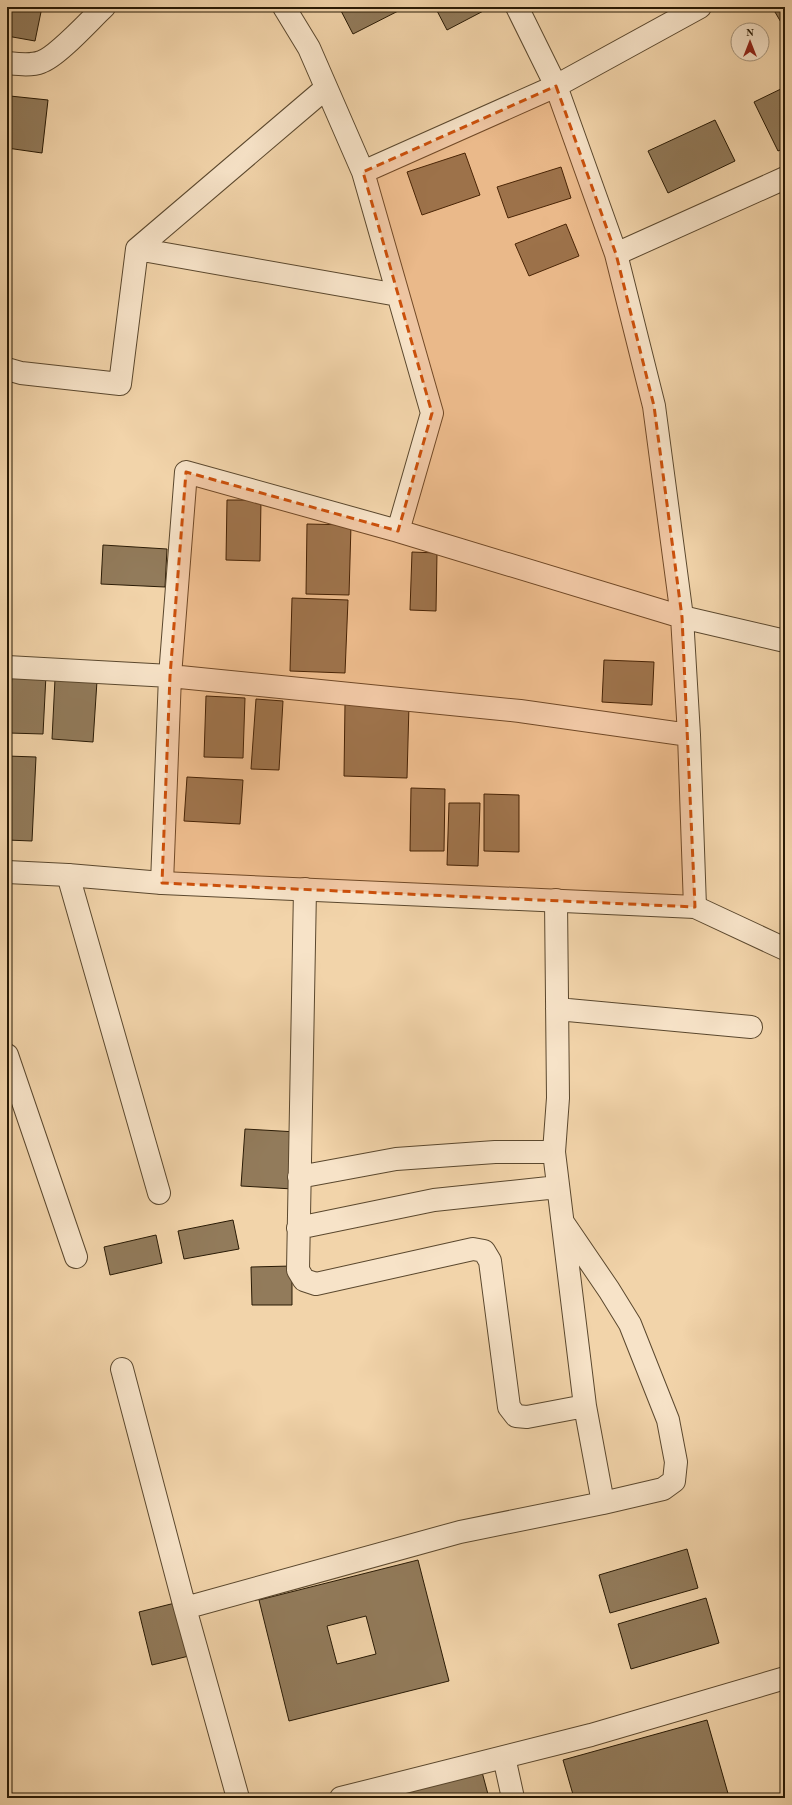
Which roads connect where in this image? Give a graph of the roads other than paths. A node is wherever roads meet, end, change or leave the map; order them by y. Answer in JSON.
{"nodes":[{"id":1,"x":104,"y":7,"type":"edge"},
{"id":2,"x":284,"y":7,"type":"edge"},
{"id":3,"x":517,"y":7,"type":"edge"},
{"id":4,"x":700,"y":7,"type":"edge"},
{"id":5,"x":7,"y":62,"type":"edge"},
{"id":6,"x":556,"y":86,"type":"junction"},
{"id":7,"x":326,"y":88,"type":"junction"},
{"id":8,"x":363,"y":172,"type":"junction"},
{"id":9,"x":785,"y":178,"type":"edge"},
{"id":10,"x":137,"y":249,"type":"junction"},
{"id":11,"x":616,"y":254,"type":"junction"},
{"id":12,"x":398,"y":295,"type":"junction"},
{"id":13,"x":7,"y":369,"type":"edge"},
{"id":14,"x":398,"y":531,"type":"junction"},
{"id":15,"x":682,"y":617,"type":"junction"},
{"id":16,"x":785,"y":641,"type":"edge"},
{"id":17,"x":7,"y":667,"type":"edge"},
{"id":18,"x":170,"y":676,"type":"junction"},
{"id":19,"x":689,"y":735,"type":"junction"},
{"id":20,"x":7,"y":872,"type":"edge"},
{"id":21,"x":68,"y":875,"type":"junction"},
{"id":22,"x":162,"y":883,"type":"junction"},
{"id":23,"x":305,"y":890,"type":"junction"},
{"id":24,"x":556,"y":900,"type":"junction"},
{"id":25,"x":695,"y":907,"type":"junction"},
{"id":26,"x":785,"y":949,"type":"edge"},
{"id":27,"x":557,"y":1009,"type":"junction"},
{"id":28,"x":751,"y":1027,"type":"dead end"},
{"id":29,"x":7,"y":1055,"type":"edge"},
{"id":30,"x":554,"y":1152,"type":"junction"},
{"id":31,"x":299,"y":1177,"type":"junction"},
{"id":32,"x":558,"y":1187,"type":"junction"},
{"id":33,"x":159,"y":1193,"type":"dead end"},
{"id":34,"x":562,"y":1221,"type":"junction"},
{"id":35,"x":298,"y":1228,"type":"junction"},
{"id":36,"x":76,"y":1257,"type":"dead end"},
{"id":37,"x":122,"y":1369,"type":"dead end"},
{"id":38,"x":585,"y":1406,"type":"junction"},
{"id":39,"x":602,"y":1504,"type":"junction"},
{"id":40,"x":185,"y":1608,"type":"junction"},
{"id":41,"x":785,"y":1678,"type":"edge"},
{"id":42,"x":504,"y":1757,"type":"junction"},
{"id":43,"x":238,"y":1798,"type":"edge"},
{"id":44,"x":342,"y":1798,"type":"edge"},
{"id":45,"x":513,"y":1798,"type":"edge"}],
"edges":[{"from":1,"to":5,"type":"street"},
{"from":2,"to":7,"type":"street"},
{"from":3,"to":6,"type":"street"},
{"from":4,"to":6,"type":"street"},
{"from":6,"to":8,"type":"street"},
{"from":6,"to":11,"type":"street"},
{"from":7,"to":8,"type":"street"},
{"from":7,"to":10,"type":"street"},
{"from":8,"to":12,"type":"street"},
{"from":9,"to":11,"type":"street"},
{"from":10,"to":12,"type":"street"},
{"from":10,"to":13,"type":"street"},
{"from":11,"to":15,"type":"street"},
{"from":12,"to":14,"type":"street"},
{"from":14,"to":15,"type":"street"},
{"from":14,"to":18,"type":"street"},
{"from":15,"to":16,"type":"street"},
{"from":15,"to":19,"type":"street"},
{"from":17,"to":18,"type":"street"},
{"from":18,"to":19,"type":"street"},
{"from":18,"to":22,"type":"street"},
{"from":19,"to":25,"type":"street"},
{"from":20,"to":21,"type":"street"},
{"from":21,"to":22,"type":"street"},
{"from":21,"to":33,"type":"street"},
{"from":22,"to":23,"type":"street"},
{"from":23,"to":24,"type":"street"},
{"from":23,"to":31,"type":"street"},
{"from":24,"to":25,"type":"street"},
{"from":24,"to":27,"type":"street"},
{"from":25,"to":26,"type":"street"},
{"from":27,"to":28,"type":"street"},
{"from":27,"to":30,"type":"street"},
{"from":29,"to":36,"type":"street"},
{"from":30,"to":31,"type":"street"},
{"from":30,"to":32,"type":"street"},
{"from":31,"to":35,"type":"street"},
{"from":32,"to":34,"type":"street"},
{"from":32,"to":35,"type":"street"},
{"from":34,"to":38,"type":"street"},
{"from":34,"to":39,"type":"street"},
{"from":35,"to":38,"type":"street"},
{"from":37,"to":40,"type":"street"},
{"from":38,"to":39,"type":"street"},
{"from":39,"to":40,"type":"street"},
{"from":40,"to":43,"type":"street"},
{"from":41,"to":42,"type":"street"},
{"from":42,"to":44,"type":"street"},
{"from":42,"to":45,"type":"street"}]}
